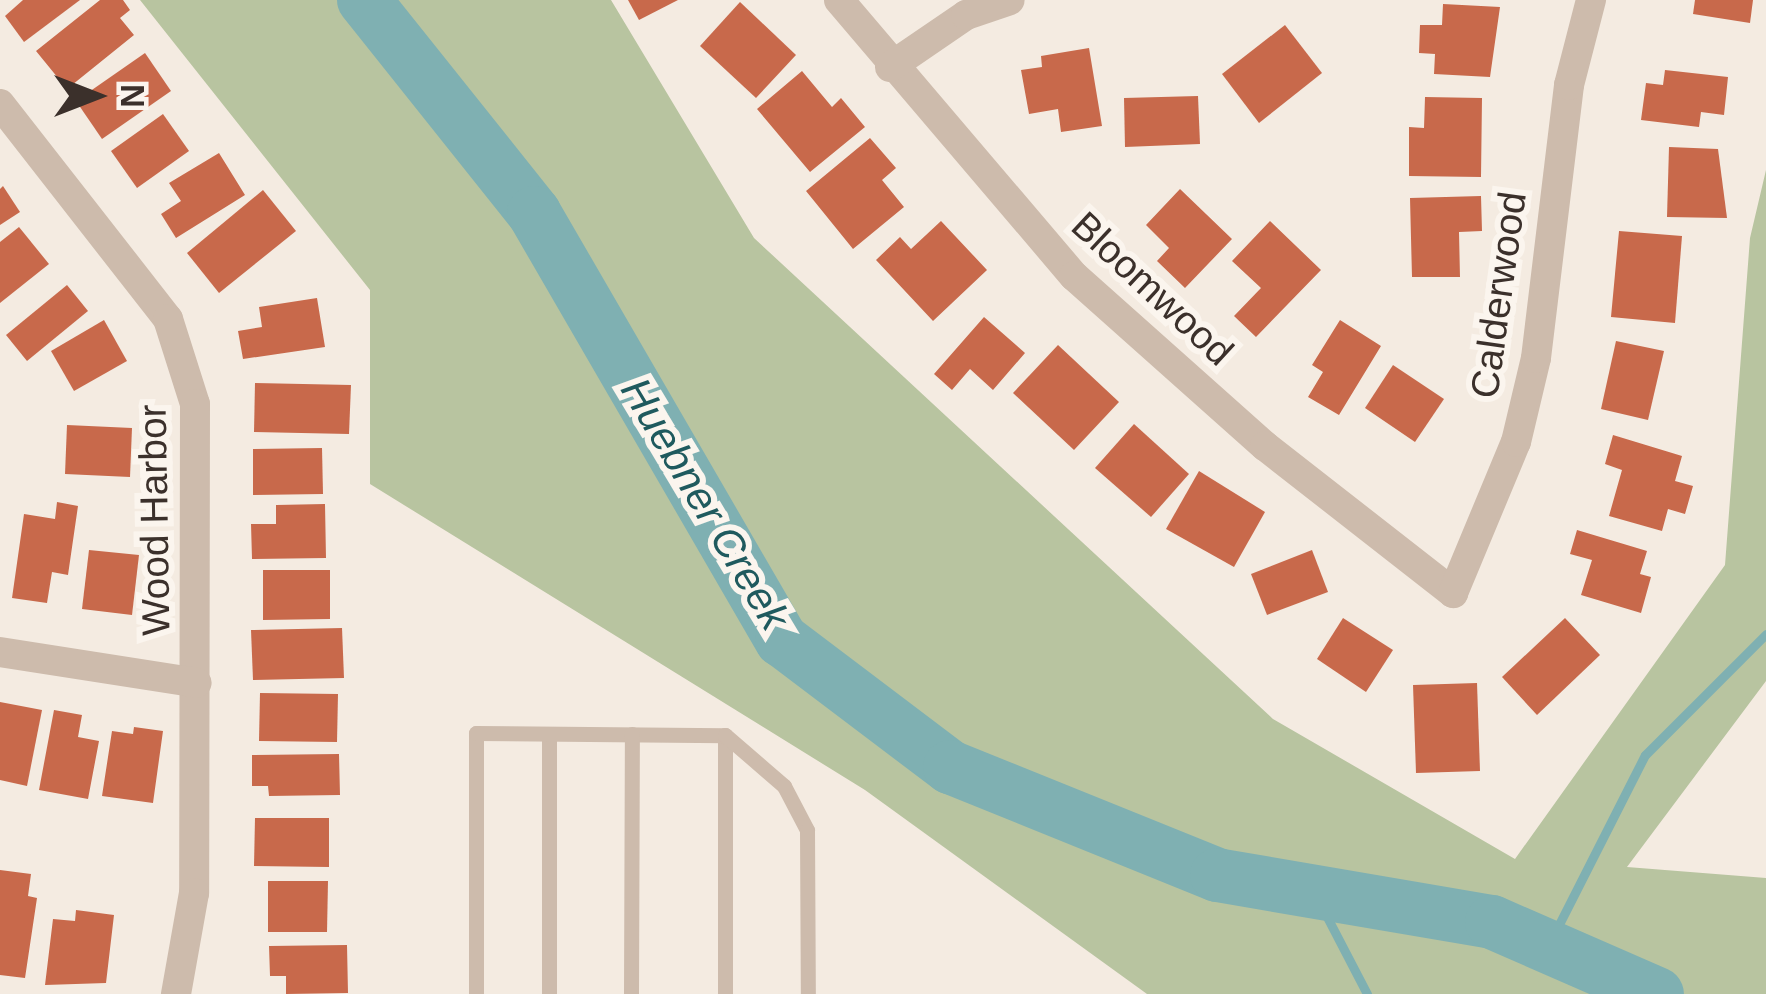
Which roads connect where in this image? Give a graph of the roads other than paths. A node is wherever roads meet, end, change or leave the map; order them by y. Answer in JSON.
{"nodes":[{"id":1,"x":839,"y":0,"type":"edge"},
{"id":2,"x":1010,"y":0,"type":"edge"},
{"id":3,"x":1591,"y":0,"type":"edge"},
{"id":4,"x":890,"y":67,"type":"junction"},
{"id":5,"x":0,"y":104,"type":"edge"},
{"id":6,"x":1454,"y":592,"type":"joint"},
{"id":7,"x":0,"y":652,"type":"edge"},
{"id":8,"x":197,"y":683,"type":"junction"},
{"id":9,"x":549,"y":734,"type":"junction"},
{"id":10,"x":632,"y":734,"type":"junction"},
{"id":11,"x":725,"y":735,"type":"junction"},
{"id":12,"x":176,"y":994,"type":"edge"},
{"id":13,"x":476,"y":994,"type":"edge"},
{"id":14,"x":549,"y":994,"type":"edge"},
{"id":15,"x":631,"y":994,"type":"edge"},
{"id":16,"x":725,"y":994,"type":"edge"},
{"id":17,"x":808,"y":994,"type":"edge"}],
"edges":[{"from":1,"to":4,"type":"street","name":"Bloomwood"},
{"from":2,"to":4,"type":"street"},
{"from":3,"to":6,"type":"street","name":"Calderwood"},
{"from":4,"to":6,"type":"street","name":"Bloomwood"},
{"from":5,"to":8,"type":"street","name":"Wood Harbor"},
{"from":7,"to":8,"type":"street"},
{"from":8,"to":12,"type":"street","name":"Wood Harbor"},
{"from":9,"to":10,"type":"lane"},
{"from":9,"to":13,"type":"lane"},
{"from":9,"to":14,"type":"lane"},
{"from":10,"to":11,"type":"lane"},
{"from":10,"to":15,"type":"lane"},
{"from":11,"to":16,"type":"lane"},
{"from":11,"to":17,"type":"lane"}]}
